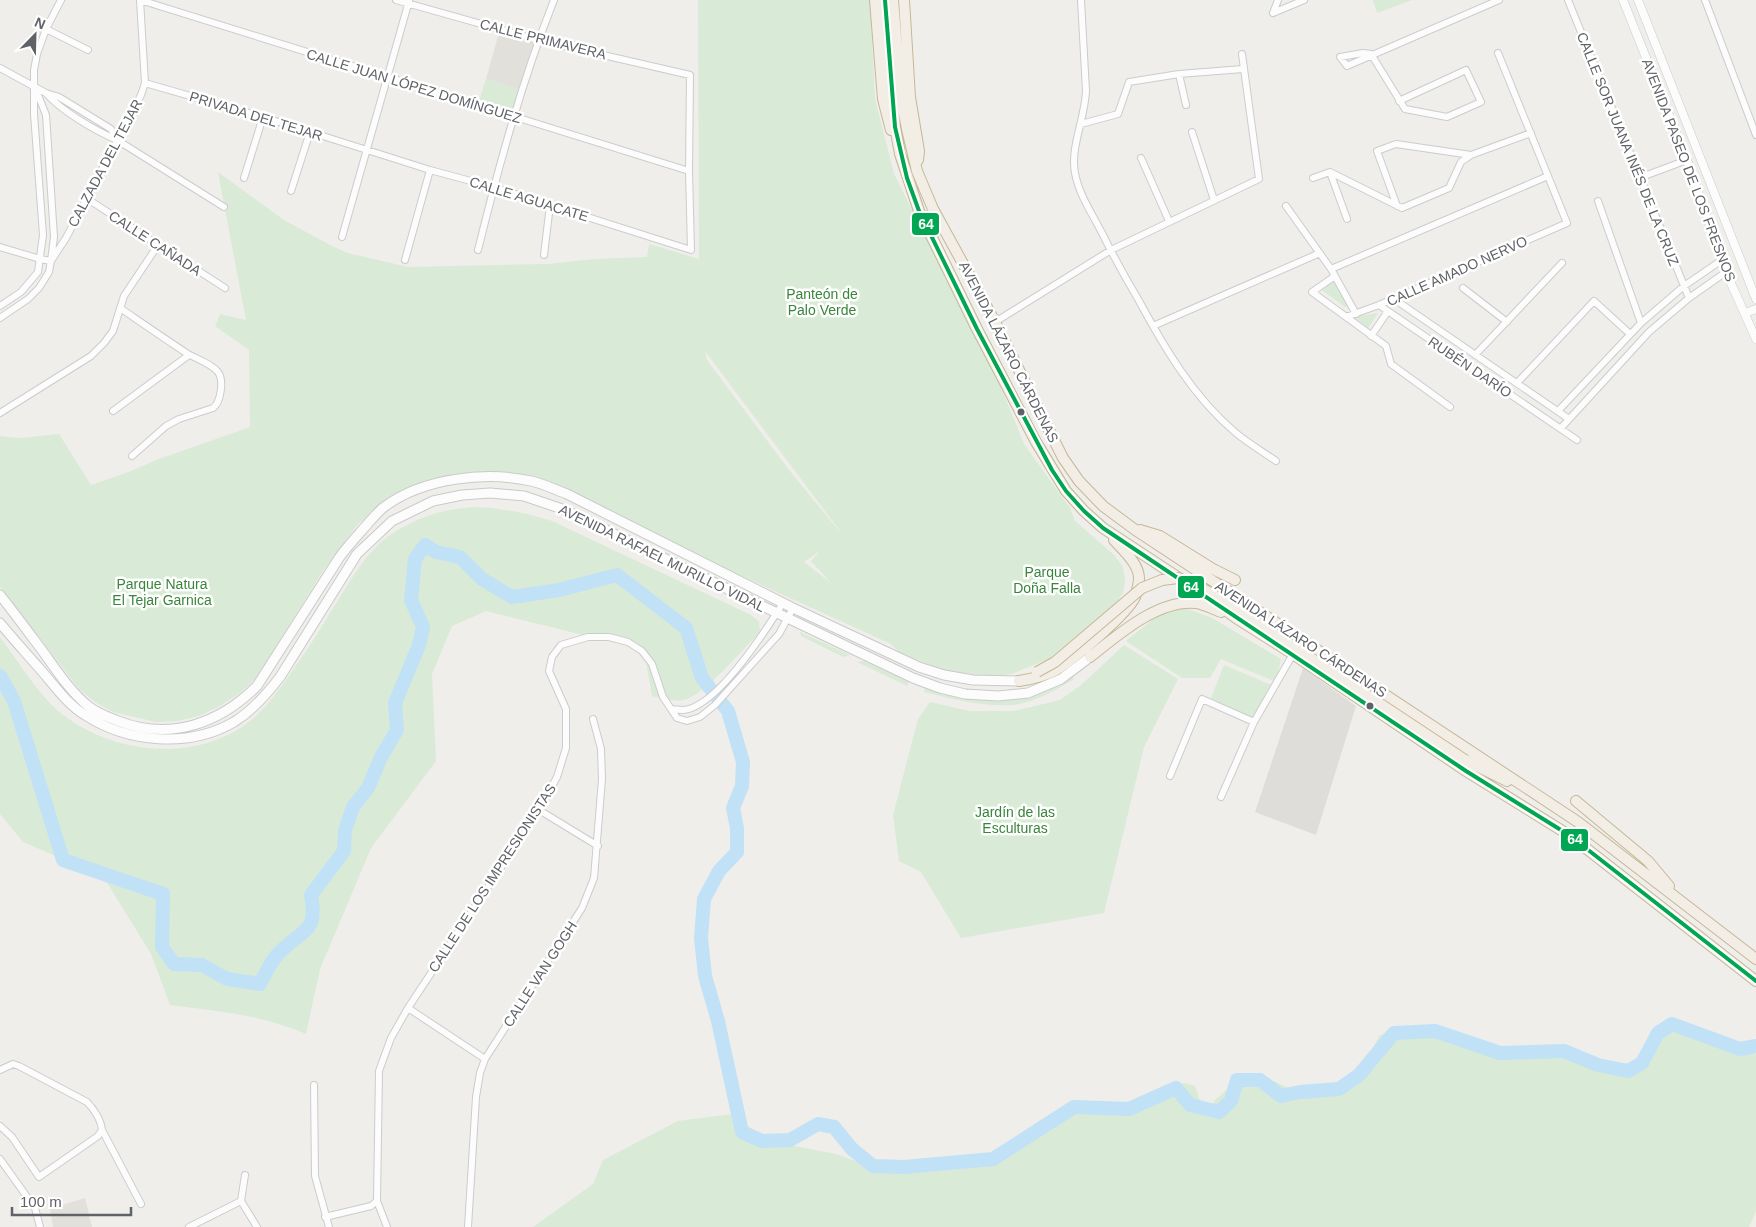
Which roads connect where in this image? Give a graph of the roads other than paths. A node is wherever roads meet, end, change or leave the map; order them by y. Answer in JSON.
{"nodes":[{"id":1,"x":61,"y":0,"type":"edge"},
{"id":2,"x":140,"y":0,"type":"edge"},
{"id":3,"x":396,"y":0,"type":"edge"},
{"id":4,"x":554,"y":0,"type":"edge"},
{"id":5,"x":874,"y":0,"type":"edge"},
{"id":6,"x":885,"y":0,"type":"edge"},
{"id":7,"x":893,"y":0,"type":"edge"},
{"id":8,"x":904,"y":0,"type":"edge"},
{"id":9,"x":1081,"y":0,"type":"edge"},
{"id":10,"x":1278,"y":0,"type":"edge"},
{"id":11,"x":1304,"y":0,"type":"edge"},
{"id":12,"x":1499,"y":0,"type":"edge"},
{"id":13,"x":1568,"y":0,"type":"edge"},
{"id":14,"x":1623,"y":0,"type":"edge"},
{"id":15,"x":1638,"y":0,"type":"edge"},
{"id":16,"x":1705,"y":0,"type":"edge"},
{"id":17,"x":408,"y":2,"type":"edge"},
{"id":18,"x":46,"y":29,"type":"junction"},
{"id":19,"x":538,"y":40,"type":"junction"},
{"id":20,"x":88,"y":50,"type":"dead end"},
{"id":21,"x":1242,"y":54,"type":"dead end"},
{"id":22,"x":1498,"y":54,"type":"dead end"},
{"id":23,"x":0,"y":68,"type":"edge"},
{"id":24,"x":1243,"y":69,"type":"junction"},
{"id":25,"x":1179,"y":74,"type":"junction"},
{"id":26,"x":387,"y":78,"type":"junction"},
{"id":27,"x":145,"y":83,"type":"junction"},
{"id":28,"x":35,"y":87,"type":"junction"},
{"id":29,"x":1399,"y":101,"type":"junction"},
{"id":30,"x":1186,"y":105,"type":"dead end"},
{"id":31,"x":514,"y":116,"type":"junction"},
{"id":32,"x":264,"y":117,"type":"junction"},
{"id":33,"x":1081,"y":124,"type":"junction"},
{"id":34,"x":310,"y":132,"type":"junction"},
{"id":35,"x":1192,"y":132,"type":"dead end"},
{"id":36,"x":1531,"y":133,"type":"junction"},
{"id":37,"x":1756,"y":135,"type":"edge"},
{"id":38,"x":118,"y":140,"type":"junction"},
{"id":39,"x":366,"y":150,"type":"junction"},
{"id":40,"x":900,"y":154,"type":"junction"},
{"id":41,"x":1471,"y":155,"type":"junction"},
{"id":42,"x":1142,"y":158,"type":"dead end"},
{"id":43,"x":1687,"y":160,"type":"junction"},
{"id":44,"x":430,"y":170,"type":"junction"},
{"id":45,"x":689,"y":171,"type":"junction"},
{"id":46,"x":918,"y":171,"type":"junction"},
{"id":47,"x":1330,"y":172,"type":"junction"},
{"id":48,"x":1706,"y":173,"type":"junction"},
{"id":49,"x":1548,"y":176,"type":"junction"},
{"id":50,"x":244,"y":178,"type":"dead end"},
{"id":51,"x":1313,"y":178,"type":"dead end"},
{"id":52,"x":1639,"y":178,"type":"junction"},
{"id":53,"x":1693,"y":178,"type":"junction"},
{"id":54,"x":493,"y":187,"type":"junction"},
{"id":55,"x":291,"y":191,"type":"dead end"},
{"id":56,"x":86,"y":198,"type":"junction"},
{"id":57,"x":1214,"y":200,"type":"junction"},
{"id":58,"x":1598,"y":201,"type":"dead end"},
{"id":59,"x":550,"y":205,"type":"junction"},
{"id":60,"x":1286,"y":206,"type":"dead end"},
{"id":61,"x":1396,"y":206,"type":"junction"},
{"id":62,"x":224,"y":207,"type":"dead end"},
{"id":63,"x":1347,"y":219,"type":"dead end"},
{"id":64,"x":1169,"y":221,"type":"junction"},
{"id":65,"x":342,"y":237,"type":"dead end"},
{"id":66,"x":158,"y":245,"type":"junction"},
{"id":67,"x":0,"y":247,"type":"edge"},
{"id":68,"x":478,"y":250,"type":"dead end"},
{"id":69,"x":1111,"y":250,"type":"junction"},
{"id":70,"x":1320,"y":253,"type":"junction"},
{"id":71,"x":544,"y":255,"type":"dead end"},
{"id":72,"x":40,"y":259,"type":"junction"},
{"id":73,"x":405,"y":260,"type":"dead end"},
{"id":74,"x":1722,"y":260,"type":"junction"},
{"id":75,"x":51,"y":261,"type":"junction"},
{"id":76,"x":1562,"y":263,"type":"dead end"},
{"id":77,"x":1331,"y":269,"type":"junction"},
{"id":78,"x":1726,"y":272,"type":"junction"},
{"id":79,"x":1336,"y":276,"type":"junction"},
{"id":80,"x":1684,"y":286,"type":"junction"},
{"id":81,"x":225,"y":288,"type":"dead end"},
{"id":82,"x":1463,"y":288,"type":"dead end"},
{"id":83,"x":1756,"y":297,"type":"edge"},
{"id":84,"x":1690,"y":298,"type":"junction"},
{"id":85,"x":1394,"y":299,"type":"junction"},
{"id":86,"x":1740,"y":302,"type":"junction"},
{"id":87,"x":0,"y":306,"type":"edge"},
{"id":88,"x":1379,"y":306,"type":"junction"},
{"id":89,"x":120,"y":308,"type":"junction"},
{"id":90,"x":1756,"y":309,"type":"edge"},
{"id":91,"x":1388,"y":311,"type":"junction"},
{"id":92,"x":1745,"y":313,"type":"junction"},
{"id":93,"x":1356,"y":314,"type":"junction"},
{"id":94,"x":1346,"y":317,"type":"junction"},
{"id":95,"x":0,"y":318,"type":"edge"},
{"id":96,"x":995,"y":322,"type":"junction"},
{"id":97,"x":1507,"y":322,"type":"junction"},
{"id":98,"x":1641,"y":323,"type":"junction"},
{"id":99,"x":1153,"y":326,"type":"junction"},
{"id":100,"x":1630,"y":334,"type":"junction"},
{"id":101,"x":1372,"y":336,"type":"junction"},
{"id":102,"x":1756,"y":339,"type":"edge"},
{"id":103,"x":189,"y":355,"type":"junction"},
{"id":104,"x":1475,"y":355,"type":"junction"},
{"id":105,"x":1517,"y":384,"type":"junction"},
{"id":106,"x":1450,"y":407,"type":"dead end"},
{"id":107,"x":113,"y":411,"type":"dead end"},
{"id":108,"x":0,"y":412,"type":"edge"},
{"id":109,"x":1558,"y":412,"type":"junction"},
{"id":110,"x":1569,"y":419,"type":"junction"},
{"id":111,"x":1561,"y":428,"type":"junction"},
{"id":112,"x":1577,"y":440,"type":"dead end"},
{"id":113,"x":132,"y":456,"type":"dead end"},
{"id":114,"x":1276,"y":461,"type":"dead end"},
{"id":115,"x":1103,"y":528,"type":"junction"},
{"id":116,"x":1134,"y":529,"type":"junction"},
{"id":117,"x":1235,"y":580,"type":"dead end"},
{"id":118,"x":0,"y":594,"type":"edge"},
{"id":119,"x":783,"y":603,"type":"junction"},
{"id":120,"x":793,"y":608,"type":"junction"},
{"id":121,"x":777,"y":613,"type":"junction"},
{"id":122,"x":788,"y":618,"type":"junction"},
{"id":123,"x":1236,"y":618,"type":"junction"},
{"id":124,"x":0,"y":623,"type":"edge"},
{"id":125,"x":758,"y":643,"type":"junction"},
{"id":126,"x":765,"y":650,"type":"junction"},
{"id":127,"x":1293,"y":654,"type":"junction"},
{"id":128,"x":1090,"y":657,"type":"joint"},
{"id":129,"x":1019,"y":681,"type":"junction"},
{"id":130,"x":671,"y":709,"type":"junction"},
{"id":131,"x":593,"y":719,"type":"dead end"},
{"id":132,"x":1254,"y":722,"type":"junction"},
{"id":133,"x":1170,"y":776,"type":"dead end"},
{"id":134,"x":1535,"y":793,"type":"junction"},
{"id":135,"x":1221,"y":797,"type":"dead end"},
{"id":136,"x":1576,"y":801,"type":"dead end"},
{"id":137,"x":539,"y":810,"type":"junction"},
{"id":138,"x":598,"y":846,"type":"junction"},
{"id":139,"x":1681,"y":901,"type":"junction"},
{"id":140,"x":1756,"y":959,"type":"edge"},
{"id":141,"x":1756,"y":981,"type":"edge"},
{"id":142,"x":408,"y":1008,"type":"junction"},
{"id":143,"x":485,"y":1059,"type":"junction"},
{"id":144,"x":0,"y":1070,"type":"edge"},
{"id":145,"x":314,"y":1085,"type":"dead end"},
{"id":146,"x":0,"y":1126,"type":"edge"},
{"id":147,"x":102,"y":1130,"type":"junction"},
{"id":148,"x":0,"y":1159,"type":"edge"},
{"id":149,"x":245,"y":1175,"type":"dead end"},
{"id":150,"x":241,"y":1201,"type":"junction"},
{"id":151,"x":377,"y":1201,"type":"junction"},
{"id":152,"x":141,"y":1204,"type":"dead end"},
{"id":153,"x":325,"y":1216,"type":"junction"},
{"id":154,"x":40,"y":1227,"type":"edge"},
{"id":155,"x":189,"y":1227,"type":"edge"},
{"id":156,"x":256,"y":1227,"type":"edge"},
{"id":157,"x":329,"y":1227,"type":"edge"},
{"id":158,"x":387,"y":1227,"type":"edge"},
{"id":159,"x":468,"y":1227,"type":"edge"}],
"edges":[{"from":1,"to":18,"type":"street"},
{"from":2,"to":26,"type":"street","name":"CALLE JUAN LÓPEZ DOMÍNGUEZ"},
{"from":2,"to":27,"type":"street","name":"CALZADA DEL TEJAR"},
{"from":3,"to":17,"type":"street","name":"CALLE PRIMAVERA"},
{"from":4,"to":19,"type":"street"},
{"from":5,"to":40,"type":"highway"},
{"from":6,"to":40,"type":"highway","name":"AVENIDA LÁZARO CÁRDENAS"},
{"from":7,"to":46,"type":"highway","name":"AVENIDA LÁZARO CÁRDENAS"},
{"from":8,"to":46,"type":"highway"},
{"from":9,"to":33,"type":"street"},
{"from":10,"to":11,"type":"street"},
{"from":12,"to":29,"type":"street"},
{"from":13,"to":52,"type":"street","name":"CALLE SOR JUANA INÉS DE LA CRUZ"},
{"from":14,"to":43,"type":"street","name":"AVENIDA PASEO DE LOS FRESNOS"},
{"from":15,"to":48,"type":"street","name":"AVENIDA PASEO DE LOS FRESNOS"},
{"from":16,"to":37,"type":"street"},
{"from":17,"to":19,"type":"street","name":"CALLE PRIMAVERA"},
{"from":17,"to":26,"type":"street"},
{"from":18,"to":20,"type":"street"},
{"from":18,"to":28,"type":"street"},
{"from":19,"to":31,"type":"street"},
{"from":19,"to":45,"type":"street","name":"CALLE PRIMAVERA"},
{"from":21,"to":24,"type":"street"},
{"from":22,"to":36,"type":"street"},
{"from":23,"to":28,"type":"street"},
{"from":24,"to":25,"type":"street"},
{"from":24,"to":57,"type":"street"},
{"from":25,"to":30,"type":"street"},
{"from":25,"to":33,"type":"street"},
{"from":26,"to":31,"type":"street","name":"CALLE JUAN LÓPEZ DOMÍNGUEZ"},
{"from":26,"to":39,"type":"street"},
{"from":27,"to":32,"type":"street","name":"PRIVADA DEL TEJAR"},
{"from":27,"to":38,"type":"street","name":"CALZADA DEL TEJAR"},
{"from":28,"to":38,"type":"street"},
{"from":28,"to":72,"type":"street"},
{"from":28,"to":75,"type":"street"},
{"from":29,"to":29,"type":"street"},
{"from":31,"to":45,"type":"street","name":"CALLE JUAN LÓPEZ DOMÍNGUEZ"},
{"from":31,"to":54,"type":"street"},
{"from":32,"to":34,"type":"street","name":"PRIVADA DEL TEJAR"},
{"from":32,"to":50,"type":"street"},
{"from":33,"to":69,"type":"street"},
{"from":34,"to":39,"type":"street","name":"PRIVADA DEL TEJAR"},
{"from":34,"to":55,"type":"street"},
{"from":35,"to":57,"type":"street"},
{"from":36,"to":41,"type":"street"},
{"from":36,"to":49,"type":"street"},
{"from":38,"to":56,"type":"street","name":"CALZADA DEL TEJAR"},
{"from":38,"to":62,"type":"street"},
{"from":39,"to":44,"type":"street","name":"CALLE AGUACATE"},
{"from":39,"to":65,"type":"street"},
{"from":40,"to":115,"type":"highway","name":"AVENIDA LÁZARO CÁRDENAS"},
{"from":41,"to":61,"type":"street"},
{"from":41,"to":61,"type":"street"},
{"from":42,"to":64,"type":"street"},
{"from":43,"to":52,"type":"street"},
{"from":43,"to":53,"type":"street","name":"AVENIDA PASEO DE LOS FRESNOS"},
{"from":44,"to":54,"type":"street","name":"CALLE AGUACATE"},
{"from":44,"to":73,"type":"street"},
{"from":45,"to":59,"type":"street","name":"CALLE AGUACATE"},
{"from":46,"to":96,"type":"highway","name":"AVENIDA LÁZARO CÁRDENAS"},
{"from":47,"to":51,"type":"street"},
{"from":47,"to":61,"type":"street"},
{"from":47,"to":63,"type":"street"},
{"from":48,"to":53,"type":"street"},
{"from":48,"to":83,"type":"street","name":"AVENIDA PASEO DE LOS FRESNOS"},
{"from":49,"to":77,"type":"street"},
{"from":49,"to":85,"type":"street","name":"CALLE AMADO NERVO"},
{"from":52,"to":80,"type":"street","name":"CALLE SOR JUANA INÉS DE LA CRUZ"},
{"from":53,"to":74,"type":"street","name":"AVENIDA PASEO DE LOS FRESNOS"},
{"from":54,"to":59,"type":"street","name":"CALLE AGUACATE"},
{"from":54,"to":68,"type":"street"},
{"from":56,"to":66,"type":"street","name":"CALLE CAÑADA"},
{"from":56,"to":75,"type":"street","name":"CALZADA DEL TEJAR"},
{"from":57,"to":64,"type":"street"},
{"from":58,"to":98,"type":"street"},
{"from":59,"to":71,"type":"street"},
{"from":60,"to":70,"type":"street"},
{"from":64,"to":69,"type":"street"},
{"from":66,"to":81,"type":"street","name":"CALLE CAÑADA"},
{"from":66,"to":89,"type":"street"},
{"from":67,"to":72,"type":"street"},
{"from":69,"to":96,"type":"street"},
{"from":69,"to":99,"type":"street"},
{"from":70,"to":77,"type":"street"},
{"from":70,"to":99,"type":"street"},
{"from":72,"to":75,"type":"street"},
{"from":72,"to":87,"type":"street"},
{"from":74,"to":78,"type":"street","name":"AVENIDA PASEO DE LOS FRESNOS"},
{"from":74,"to":80,"type":"street"},
{"from":75,"to":95,"type":"street"},
{"from":76,"to":97,"type":"street"},
{"from":77,"to":79,"type":"street"},
{"from":78,"to":84,"type":"street"},
{"from":78,"to":86,"type":"street","name":"AVENIDA PASEO DE LOS FRESNOS"},
{"from":79,"to":93,"type":"street"},
{"from":79,"to":94,"type":"street"},
{"from":80,"to":84,"type":"street","name":"CALLE SOR JUANA INÉS DE LA CRUZ"},
{"from":80,"to":98,"type":"street"},
{"from":82,"to":97,"type":"street"},
{"from":83,"to":86,"type":"street"},
{"from":84,"to":110,"type":"street"},
{"from":85,"to":88,"type":"street","name":"CALLE AMADO NERVO"},
{"from":85,"to":104,"type":"street","name":"RUBÉN DARÍO"},
{"from":86,"to":92,"type":"street","name":"AVENIDA PASEO DE LOS FRESNOS"},
{"from":88,"to":91,"type":"street","name":"RUBÉN DARÍO"},
{"from":88,"to":93,"type":"street","name":"CALLE AMADO NERVO"},
{"from":89,"to":103,"type":"street"},
{"from":89,"to":108,"type":"street"},
{"from":90,"to":92,"type":"street"},
{"from":91,"to":101,"type":"street"},
{"from":91,"to":111,"type":"street","name":"RUBÉN DARÍO"},
{"from":92,"to":102,"type":"street","name":"AVENIDA PASEO DE LOS FRESNOS"},
{"from":93,"to":94,"type":"street","name":"CALLE AMADO NERVO"},
{"from":94,"to":101,"type":"street"},
{"from":96,"to":116,"type":"highway","name":"AVENIDA LÁZARO CÁRDENAS"},
{"from":97,"to":104,"type":"street"},
{"from":98,"to":100,"type":"street"},
{"from":99,"to":114,"type":"street"},
{"from":100,"to":105,"type":"street"},
{"from":100,"to":109,"type":"street"},
{"from":101,"to":106,"type":"street"},
{"from":103,"to":107,"type":"street"},
{"from":103,"to":113,"type":"street"},
{"from":104,"to":105,"type":"street","name":"RUBÉN DARÍO"},
{"from":105,"to":109,"type":"street","name":"RUBÉN DARÍO"},
{"from":109,"to":110,"type":"street","name":"RUBÉN DARÍO"},
{"from":110,"to":111,"type":"street"},
{"from":111,"to":112,"type":"street","name":"RUBÉN DARÍO"},
{"from":115,"to":123,"type":"highway","name":"AVENIDA LÁZARO CÁRDENAS"},
{"from":115,"to":129,"type":"highway"},
{"from":116,"to":117,"type":"highway"},
{"from":116,"to":134,"type":"highway","name":"AVENIDA LÁZARO CÁRDENAS"},
{"from":118,"to":119,"type":"main road","name":"AVENIDA RAFAEL MURILLO VIDAL"},
{"from":119,"to":120,"type":"main road","name":"AVENIDA RAFAEL MURILLO VIDAL"},
{"from":119,"to":121,"type":"street"},
{"from":120,"to":122,"type":"street"},
{"from":120,"to":129,"type":"main road","name":"AVENIDA RAFAEL MURILLO VIDAL"},
{"from":121,"to":122,"type":"main road","name":"AVENIDA RAFAEL MURILLO VIDAL"},
{"from":121,"to":124,"type":"main road","name":"AVENIDA RAFAEL MURILLO VIDAL"},
{"from":121,"to":125,"type":"street"},
{"from":122,"to":126,"type":"street"},
{"from":122,"to":128,"type":"main road","name":"AVENIDA RAFAEL MURILLO VIDAL"},
{"from":123,"to":127,"type":"highway","name":"AVENIDA LÁZARO CÁRDENAS"},
{"from":123,"to":128,"type":"highway"},
{"from":125,"to":126,"type":"street"},
{"from":125,"to":130,"type":"street"},
{"from":126,"to":130,"type":"street"},
{"from":127,"to":132,"type":"street"},
{"from":127,"to":141,"type":"highway","name":"AVENIDA LÁZARO CÁRDENAS"},
{"from":129,"to":134,"type":"highway","bridge":true},
{"from":130,"to":137,"type":"street","name":"CALLE DE LOS IMPRESIONISTAS"},
{"from":131,"to":138,"type":"street","name":"CALLE VAN GOGH"},
{"from":132,"to":133,"type":"street"},
{"from":132,"to":135,"type":"street"},
{"from":134,"to":139,"type":"highway","name":"AVENIDA LÁZARO CÁRDENAS"},
{"from":136,"to":139,"type":"highway"},
{"from":137,"to":138,"type":"street"},
{"from":137,"to":142,"type":"street","name":"CALLE DE LOS IMPRESIONISTAS"},
{"from":138,"to":143,"type":"street","name":"CALLE VAN GOGH"},
{"from":139,"to":140,"type":"highway","name":"AVENIDA LÁZARO CÁRDENAS"},
{"from":142,"to":143,"type":"street"},
{"from":142,"to":151,"type":"street","name":"CALLE DE LOS IMPRESIONISTAS"},
{"from":143,"to":159,"type":"street","name":"CALLE VAN GOGH"},
{"from":144,"to":147,"type":"street"},
{"from":145,"to":153,"type":"street"},
{"from":146,"to":147,"type":"street"},
{"from":147,"to":152,"type":"street"},
{"from":148,"to":154,"type":"street"},
{"from":149,"to":150,"type":"street"},
{"from":150,"to":155,"type":"street"},
{"from":150,"to":156,"type":"street"},
{"from":151,"to":153,"type":"street"},
{"from":151,"to":158,"type":"street","name":"CALLE DE LOS IMPRESIONISTAS"},
{"from":153,"to":157,"type":"street"}]}
